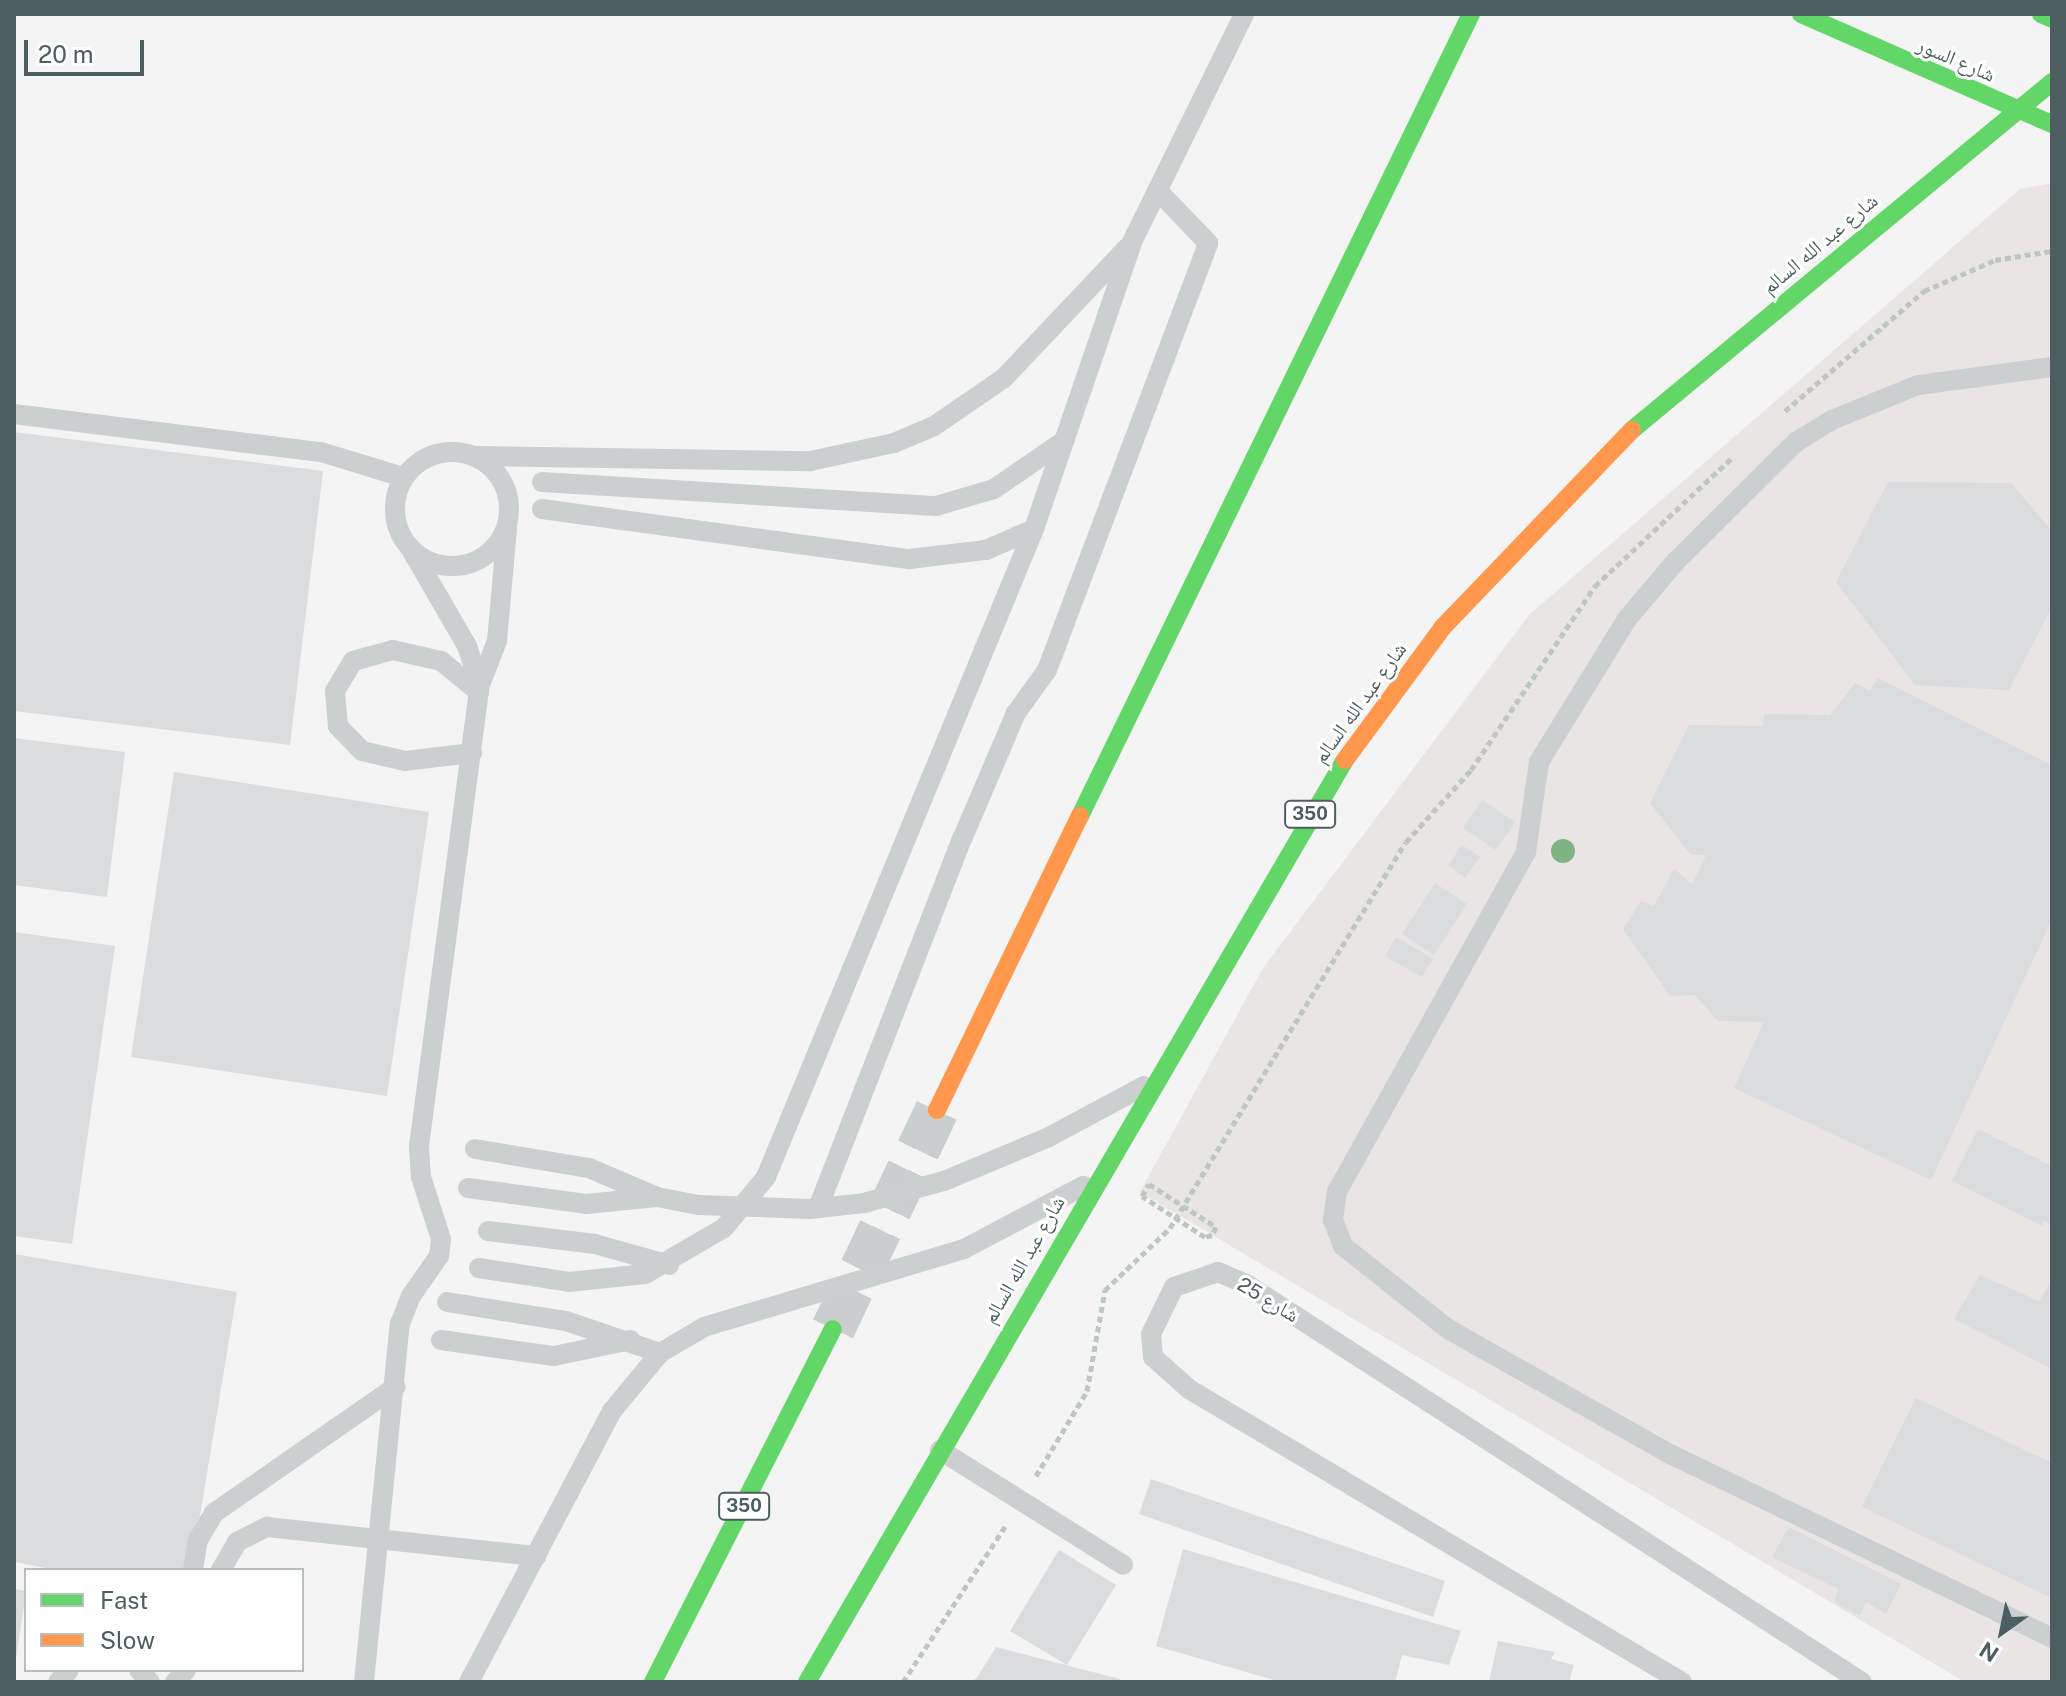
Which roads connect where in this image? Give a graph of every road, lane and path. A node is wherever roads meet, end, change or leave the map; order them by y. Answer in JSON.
{"nodes":[{"id":1,"x":1244,"y":14,"type":"edge"},
{"id":2,"x":1471,"y":14,"type":"edge"},
{"id":3,"x":1801,"y":14,"type":"edge"},
{"id":4,"x":2041,"y":14,"type":"edge"},
{"id":5,"x":2052,"y":19,"type":"edge"},
{"id":6,"x":2052,"y":82,"type":"edge"},
{"id":7,"x":2017,"y":110,"type":"junction"},
{"id":8,"x":2052,"y":124,"type":"edge"},
{"id":9,"x":1160,"y":193,"type":"junction"},
{"id":10,"x":1132,"y":242,"type":"junction"},
{"id":11,"x":2052,"y":251,"type":"edge"},
{"id":12,"x":2052,"y":367,"type":"edge"},
{"id":13,"x":14,"y":414,"type":"edge"},
{"id":14,"x":1773,"y":421,"type":"dead end"},
{"id":15,"x":1067,"y":437,"type":"junction"},
{"id":16,"x":1740,"y":451,"type":"dead end"},
{"id":17,"x":475,"y":456,"type":"junction"},
{"id":18,"x":403,"y":477,"type":"junction"},
{"id":19,"x":542,"y":482,"type":"dead end"},
{"id":20,"x":542,"y":509,"type":"dead end"},
{"id":21,"x":508,"y":523,"type":"junction"},
{"id":22,"x":1034,"y":529,"type":"junction"},
{"id":23,"x":412,"y":551,"type":"junction"},
{"id":24,"x":480,"y":688,"type":"junction"},
{"id":25,"x":472,"y":753,"type":"junction"},
{"id":26,"x":1151,"y":1083,"type":"junction"},
{"id":27,"x":937,"y":1110,"type":"tunnel mouth"},
{"id":28,"x":475,"y":1149,"type":"dead end"},
{"id":29,"x":1096,"y":1179,"type":"junction"},
{"id":30,"x":468,"y":1188,"type":"dead end"},
{"id":31,"x":657,"y":1197,"type":"junction"},
{"id":32,"x":1183,"y":1206,"type":"junction"},
{"id":33,"x":818,"y":1208,"type":"junction"},
{"id":34,"x":743,"y":1209,"type":"junction"},
{"id":35,"x":1176,"y":1218,"type":"junction"},
{"id":36,"x":488,"y":1231,"type":"dead end"},
{"id":37,"x":669,"y":1265,"type":"junction"},
{"id":38,"x":479,"y":1268,"type":"dead end"},
{"id":39,"x":447,"y":1302,"type":"dead end"},
{"id":40,"x":833,"y":1329,"type":"tunnel mouth"},
{"id":41,"x":441,"y":1340,"type":"dead end"},
{"id":42,"x":630,"y":1340,"type":"junction"},
{"id":43,"x":660,"y":1353,"type":"junction"},
{"id":44,"x":395,"y":1387,"type":"junction"},
{"id":45,"x":940,"y":1450,"type":"junction"},
{"id":46,"x":1021,"y":1502,"type":"junction"},
{"id":47,"x":381,"y":1536,"type":"junction"},
{"id":48,"x":536,"y":1556,"type":"junction"},
{"id":49,"x":1123,"y":1565,"type":"dead end"},
{"id":50,"x":193,"y":1568,"type":"edge"},
{"id":51,"x":222,"y":1568,"type":"edge"},
{"id":52,"x":2052,"y":1638,"type":"edge"},
{"id":53,"x":1831,"y":1673,"type":"edge"},
{"id":54,"x":364,"y":1682,"type":"edge"},
{"id":55,"x":469,"y":1682,"type":"edge"},
{"id":56,"x":653,"y":1682,"type":"edge"},
{"id":57,"x":807,"y":1682,"type":"edge"},
{"id":58,"x":903,"y":1682,"type":"edge"},
{"id":59,"x":1682,"y":1682,"type":"edge"},
{"id":60,"x":1862,"y":1682,"type":"edge"}],
"edges":[{"from":1,"to":9,"type":"lane"},
{"from":2,"to":27,"type":"main road"},
{"from":3,"to":7,"type":"main road","name":"شارع السور"},
{"from":4,"to":5,"type":"main road"},
{"from":6,"to":7,"type":"main road","name":"شارع عبد الله السالم","number":"350"},
{"from":7,"to":8,"type":"main road","name":"شارع السور"},
{"from":7,"to":26,"type":"main road","name":"شارع عبد الله السالم","number":"350"},
{"from":9,"to":10,"type":"lane"},
{"from":9,"to":33,"type":"lane"},
{"from":10,"to":15,"type":"lane"},
{"from":10,"to":17,"type":"lane"},
{"from":11,"to":14,"type":"path"},
{"from":12,"to":52,"type":"lane"},
{"from":13,"to":18,"type":"lane"},
{"from":15,"to":19,"type":"lane"},
{"from":15,"to":22,"type":"lane"},
{"from":16,"to":32,"type":"path"},
{"from":17,"to":18,"type":"lane"},
{"from":17,"to":21,"type":"lane"},
{"from":18,"to":23,"type":"lane"},
{"from":20,"to":22,"type":"lane"},
{"from":21,"to":23,"type":"lane"},
{"from":21,"to":24,"type":"lane"},
{"from":22,"to":34,"type":"lane"},
{"from":23,"to":24,"type":"lane"},
{"from":24,"to":25,"type":"lane"},
{"from":24,"to":25,"type":"lane"},
{"from":25,"to":44,"type":"lane"},
{"from":26,"to":29,"type":"main road","name":"شارع عبد الله السالم","number":"350"},
{"from":26,"to":33,"type":"lane"},
{"from":28,"to":31,"type":"lane"},
{"from":29,"to":43,"type":"lane"},
{"from":29,"to":45,"type":"main road","name":"شارع عبد الله السالم","number":"350"},
{"from":30,"to":31,"type":"lane"},
{"from":31,"to":34,"type":"lane"},
{"from":32,"to":35,"type":"path"},
{"from":32,"to":35,"type":"path"},
{"from":32,"to":35,"type":"path"},
{"from":33,"to":34,"type":"lane"},
{"from":34,"to":37,"type":"lane"},
{"from":35,"to":46,"type":"path"},
{"from":36,"to":37,"type":"lane"},
{"from":37,"to":38,"type":"lane"},
{"from":39,"to":42,"type":"lane"},
{"from":40,"to":56,"type":"main road","number":"350"},
{"from":41,"to":42,"type":"lane"},
{"from":42,"to":43,"type":"lane"},
{"from":43,"to":48,"type":"lane"},
{"from":44,"to":47,"type":"lane"},
{"from":44,"to":50,"type":"lane"},
{"from":45,"to":46,"type":"lane"},
{"from":45,"to":57,"type":"main road","name":"شارع عبد الله السالم","number":"350"},
{"from":46,"to":49,"type":"lane"},
{"from":46,"to":58,"type":"path"},
{"from":47,"to":48,"type":"lane"},
{"from":47,"to":51,"type":"lane"},
{"from":47,"to":54,"type":"lane"},
{"from":48,"to":55,"type":"lane"},
{"from":53,"to":59,"type":"lane","name":"شارع 25"},
{"from":53,"to":60,"type":"lane","name":"شارع 25"}]}
